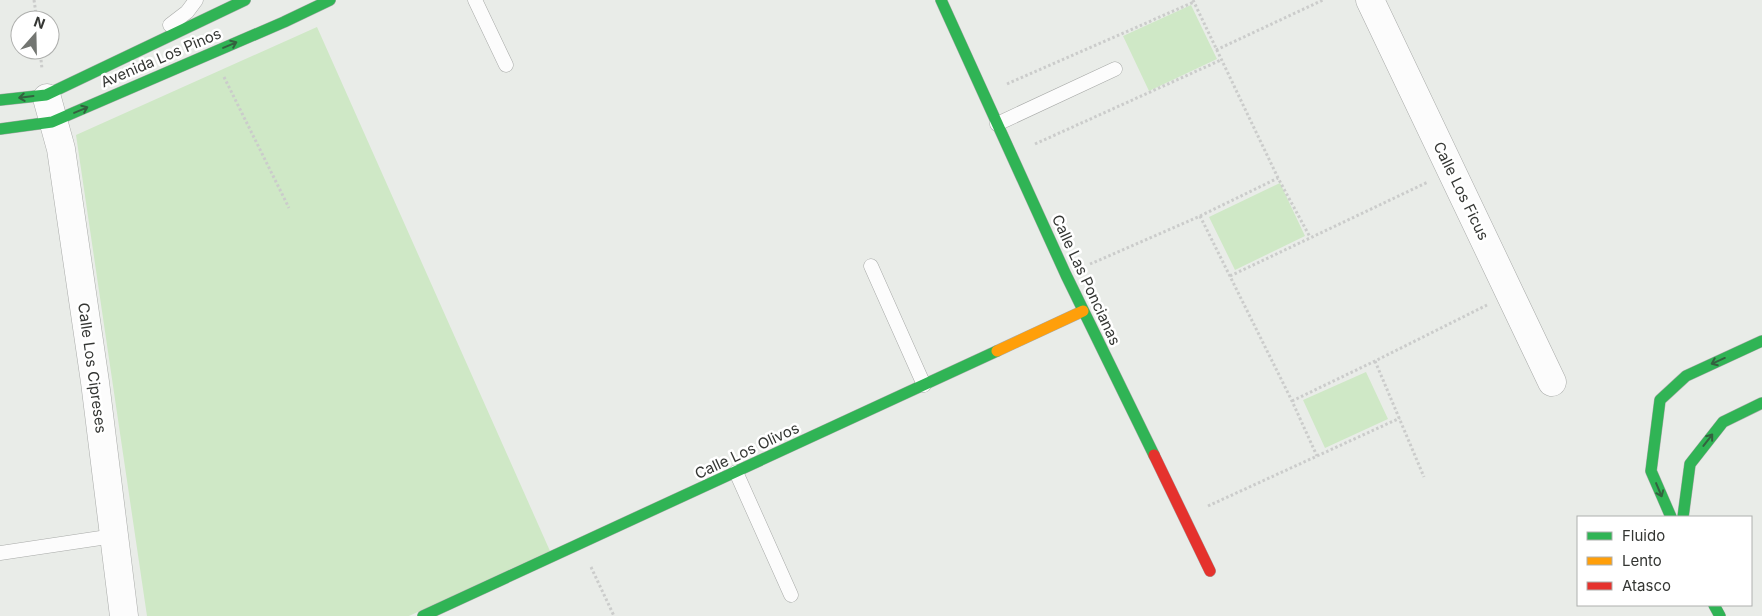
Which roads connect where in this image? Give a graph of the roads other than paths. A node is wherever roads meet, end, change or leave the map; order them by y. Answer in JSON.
{"nodes":[{"id":1,"x":196,"y":0,"type":"edge"},
{"id":2,"x":245,"y":0,"type":"edge"},
{"id":3,"x":330,"y":0,"type":"edge"},
{"id":4,"x":475,"y":0,"type":"edge"},
{"id":5,"x":941,"y":0,"type":"edge"},
{"id":6,"x":1370,"y":0,"type":"edge"},
{"id":7,"x":136,"y":52,"type":"junction"},
{"id":8,"x":506,"y":65,"type":"dead end"},
{"id":9,"x":1115,"y":69,"type":"dead end"},
{"id":10,"x":46,"y":94,"type":"junction"},
{"id":11,"x":0,"y":100,"type":"edge"},
{"id":12,"x":52,"y":122,"type":"junction"},
{"id":13,"x":997,"y":124,"type":"junction"},
{"id":14,"x":0,"y":129,"type":"edge"},
{"id":15,"x":871,"y":266,"type":"dead end"},
{"id":16,"x":1083,"y":311,"type":"junction"},
{"id":17,"x":1762,"y":341,"type":"edge"},
{"id":18,"x":1552,"y":382,"type":"dead end"},
{"id":19,"x":924,"y":385,"type":"junction"},
{"id":20,"x":1762,"y":402,"type":"edge"},
{"id":21,"x":736,"y":472,"type":"junction"},
{"id":22,"x":1671,"y":516,"type":"edge"},
{"id":23,"x":1683,"y":516,"type":"edge"},
{"id":24,"x":114,"y":536,"type":"junction"},
{"id":25,"x":0,"y":553,"type":"edge"},
{"id":26,"x":1210,"y":571,"type":"dead end"},
{"id":27,"x":791,"y":595,"type":"dead end"},
{"id":28,"x":124,"y":616,"type":"edge"},
{"id":29,"x":422,"y":616,"type":"edge"}],
"edges":[{"from":1,"to":7,"type":"lane"},
{"from":2,"to":7,"type":"street","name":"Avenida Los Pinos"},
{"from":12,"to":3,"type":"street","name":"Avenida Los Pinos","one_way":true},
{"from":4,"to":8,"type":"lane"},
{"from":5,"to":13,"type":"street","name":"Calle Las Poncianas"},
{"from":6,"to":18,"type":"street","name":"Calle Los Ficus"},
{"from":7,"to":10,"type":"street","name":"Avenida Los Pinos"},
{"from":9,"to":13,"type":"lane"},
{"from":10,"to":11,"type":"street","name":"Avenida Los Pinos","one_way":true},
{"from":10,"to":12,"type":"street","name":"Calle Los Cipreses"},
{"from":12,"to":14,"type":"street","name":"Avenida Los Pinos"},
{"from":12,"to":24,"type":"street","name":"Calle Los Cipreses"},
{"from":13,"to":16,"type":"street","name":"Calle Las Poncianas"},
{"from":15,"to":19,"type":"lane"},
{"from":16,"to":19,"type":"street","name":"Calle Los Olivos"},
{"from":16,"to":26,"type":"street","name":"Calle Las Poncianas"},
{"from":17,"to":22,"type":"street","one_way":true},
{"from":19,"to":21,"type":"street","name":"Calle Los Olivos"},
{"from":23,"to":20,"type":"street","one_way":true},
{"from":21,"to":27,"type":"lane"},
{"from":21,"to":29,"type":"street","name":"Calle Los Olivos"},
{"from":24,"to":25,"type":"lane"},
{"from":24,"to":28,"type":"street","name":"Calle Los Cipreses"}]}
